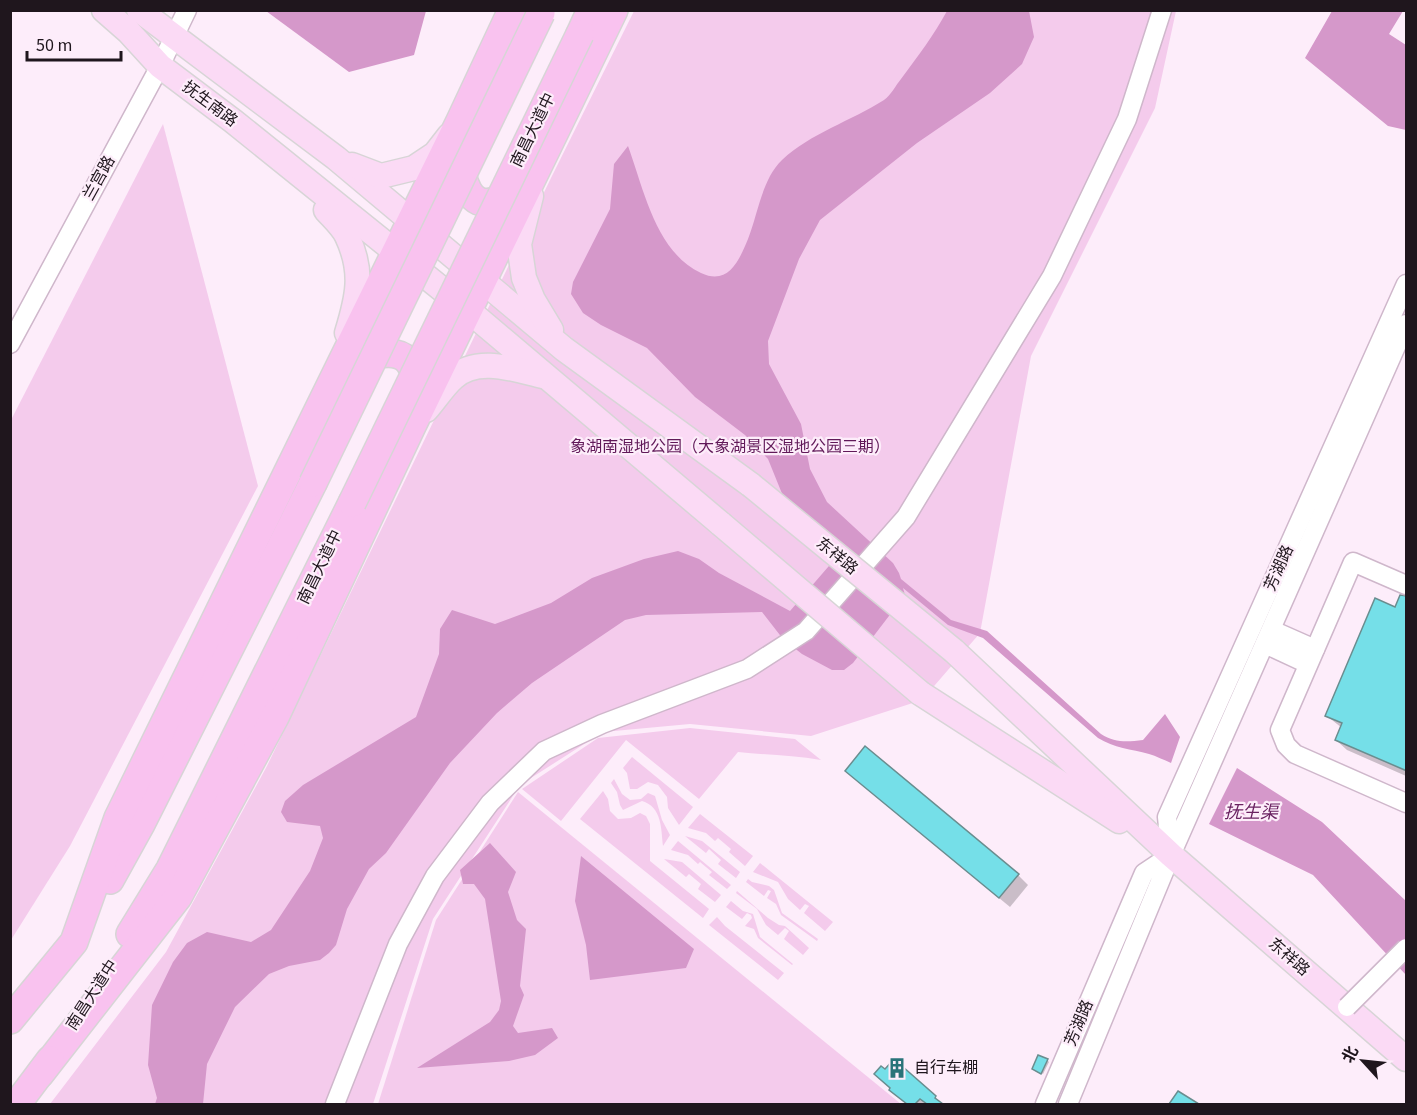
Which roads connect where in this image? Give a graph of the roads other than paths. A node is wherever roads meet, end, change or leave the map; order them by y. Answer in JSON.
{"nodes":[{"id":1,"x":104,"y":10,"type":"edge"},
{"id":2,"x":188,"y":10,"type":"edge"},
{"id":3,"x":512,"y":10,"type":"edge"},
{"id":4,"x":614,"y":10,"type":"edge"},
{"id":5,"x":1162,"y":10,"type":"edge"},
{"id":6,"x":542,"y":12,"type":"edge"},
{"id":7,"x":134,"y":21,"type":"edge"},
{"id":8,"x":586,"y":22,"type":"edge"},
{"id":9,"x":173,"y":38,"type":"junction"},
{"id":10,"x":160,"y":66,"type":"junction"},
{"id":11,"x":460,"y":122,"type":"junction"},
{"id":12,"x":336,"y":158,"type":"junction"},
{"id":13,"x":292,"y":170,"type":"junction"},
{"id":14,"x":537,"y":171,"type":"junction"},
{"id":15,"x":411,"y":221,"type":"junction"},
{"id":16,"x":396,"y":252,"type":"junction"},
{"id":17,"x":483,"y":281,"type":"junction"},
{"id":18,"x":1407,"y":284,"type":"edge"},
{"id":19,"x":469,"y":311,"type":"junction"},
{"id":20,"x":1407,"y":324,"type":"edge"},
{"id":21,"x":10,"y":345,"type":"edge"},
{"id":22,"x":564,"y":349,"type":"junction"},
{"id":23,"x":336,"y":374,"type":"junction"},
{"id":24,"x":548,"y":378,"type":"junction"},
{"id":25,"x":411,"y":428,"type":"junction"},
{"id":26,"x":1407,"y":585,"type":"edge"},
{"id":27,"x":1269,"y":637,"type":"junction"},
{"id":28,"x":1312,"y":656,"type":"junction"},
{"id":29,"x":1407,"y":803,"type":"edge"},
{"id":30,"x":1171,"y":855,"type":"junction"},
{"id":31,"x":74,"y":942,"type":"junction"},
{"id":32,"x":1407,"y":948,"type":"edge"},
{"id":33,"x":1347,"y":1007,"type":"junction"},
{"id":34,"x":10,"y":1020,"type":"edge"},
{"id":35,"x":10,"y":1040,"type":"edge"},
{"id":36,"x":1407,"y":1059,"type":"edge"},
{"id":37,"x":40,"y":1074,"type":"junction"},
{"id":38,"x":17,"y":1104,"type":"edge"},
{"id":39,"x":335,"y":1104,"type":"edge"},
{"id":40,"x":1045,"y":1104,"type":"edge"},
{"id":41,"x":1068,"y":1104,"type":"edge"}],
"edges":[{"from":1,"to":7,"type":"main road","name":"抚生南路"},
{"from":2,"to":9,"type":"street","name":"兰宫路"},
{"from":3,"to":11,"type":"highway"},
{"from":4,"to":14,"type":"highway"},
{"from":5,"to":39,"type":"street"},
{"from":6,"to":31,"type":"highway","bridge":true},
{"from":7,"to":9,"type":"main road","name":"抚生南路"},
{"from":7,"to":10,"type":"main road","name":"抚生南路"},
{"from":8,"to":37,"type":"highway","name":"南昌大道中","bridge":true},
{"from":9,"to":10,"type":"street","name":"兰宫路"},
{"from":9,"to":12,"type":"main road","name":"抚生南路"},
{"from":10,"to":13,"type":"main road","name":"抚生南路"},
{"from":10,"to":21,"type":"street","name":"兰宫路"},
{"from":11,"to":12,"type":"main road"},
{"from":11,"to":14,"type":"highway"},
{"from":11,"to":15,"type":"highway"},
{"from":12,"to":15,"type":"main road","name":"东祥路"},
{"from":13,"to":16,"type":"main road","name":"东祥路"},
{"from":13,"to":23,"type":"main road"},
{"from":14,"to":17,"type":"highway"},
{"from":14,"to":22,"type":"main road"},
{"from":15,"to":16,"type":"highway"},
{"from":15,"to":17,"type":"main road","name":"东祥路"},
{"from":16,"to":19,"type":"main road","name":"东祥路"},
{"from":16,"to":23,"type":"highway"},
{"from":17,"to":19,"type":"highway"},
{"from":17,"to":22,"type":"main road","name":"东祥路"},
{"from":18,"to":30,"type":"street","name":"芳湖路"},
{"from":19,"to":24,"type":"main road","name":"东祥路"},
{"from":19,"to":25,"type":"highway"},
{"from":20,"to":27,"type":"street","name":"芳湖路"},
{"from":22,"to":30,"type":"main road","name":"东祥路","bridge":true},
{"from":23,"to":25,"type":"highway"},
{"from":23,"to":31,"type":"highway"},
{"from":24,"to":25,"type":"main road"},
{"from":24,"to":30,"type":"main road","name":"东祥路","bridge":true},
{"from":25,"to":37,"type":"highway"},
{"from":26,"to":28,"type":"street"},
{"from":27,"to":28,"type":"street"},
{"from":27,"to":30,"type":"street","name":"芳湖路"},
{"from":28,"to":29,"type":"street"},
{"from":30,"to":33,"type":"main road","name":"东祥路"},
{"from":30,"to":40,"type":"street","name":"芳湖路"},
{"from":30,"to":41,"type":"street","name":"芳湖路"},
{"from":31,"to":34,"type":"highway"},
{"from":31,"to":35,"type":"highway"},
{"from":32,"to":33,"type":"street","bridge":true},
{"from":33,"to":36,"type":"main road","name":"东祥路"},
{"from":37,"to":38,"type":"highway","name":"南昌大道中"}]}
